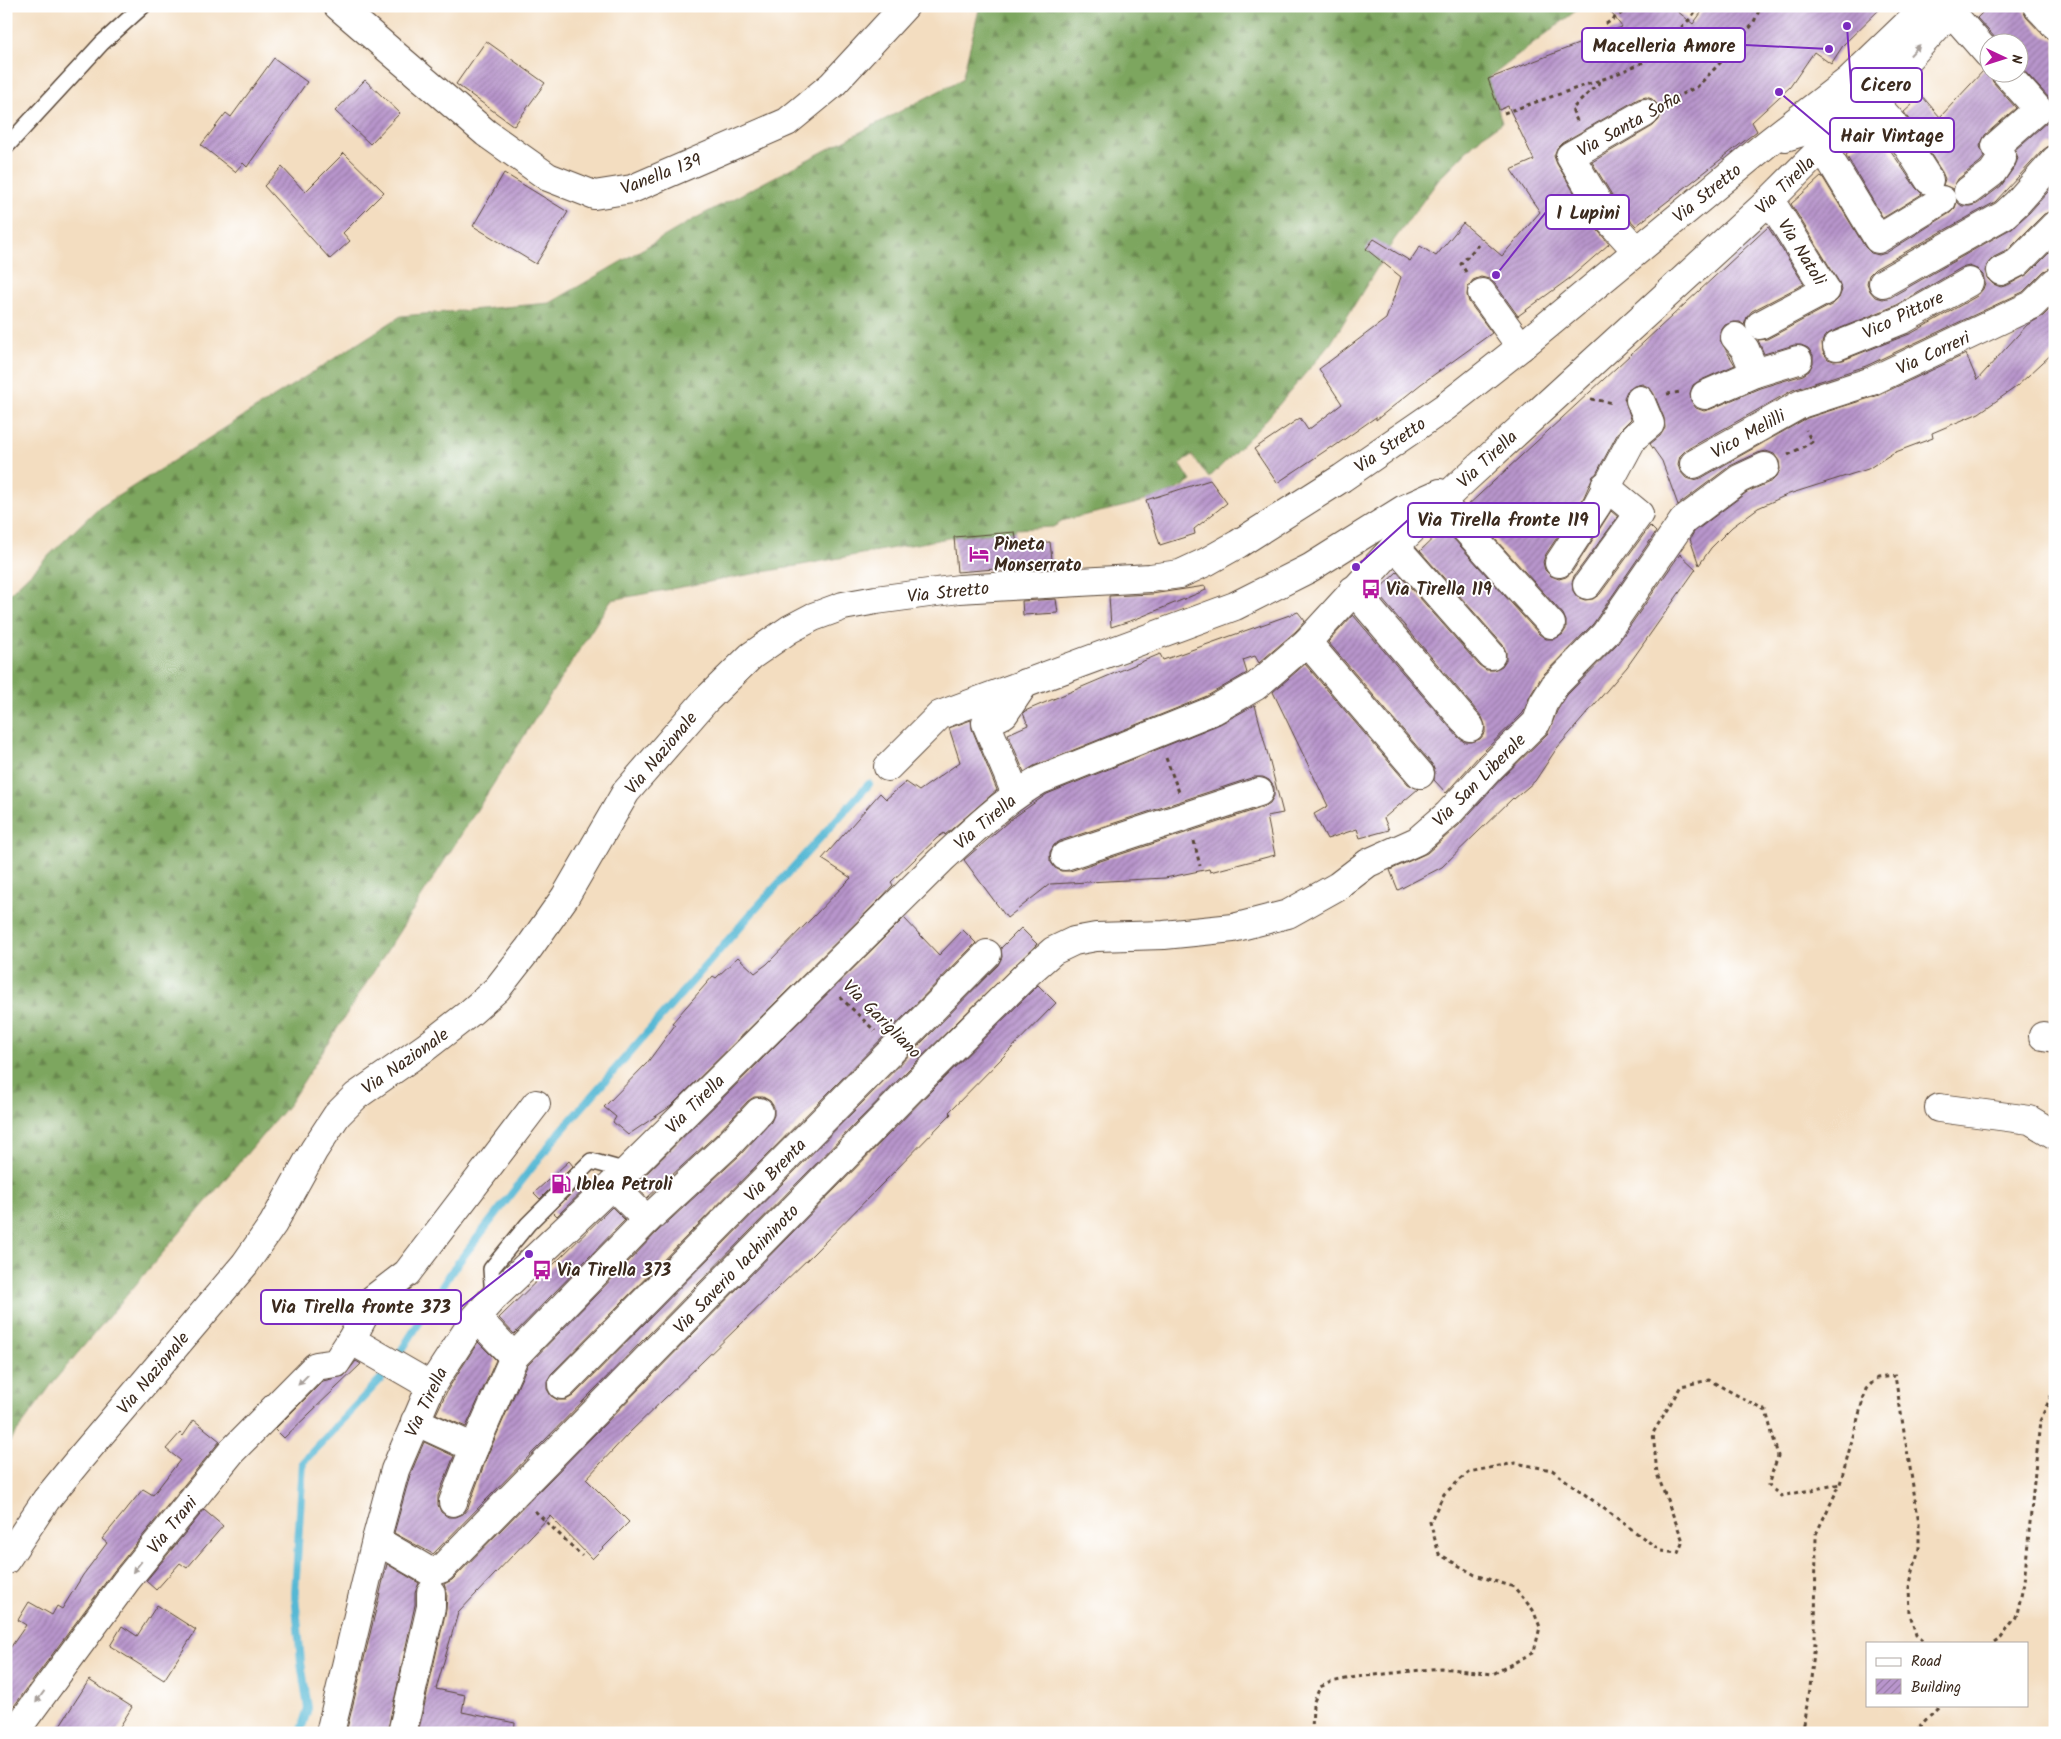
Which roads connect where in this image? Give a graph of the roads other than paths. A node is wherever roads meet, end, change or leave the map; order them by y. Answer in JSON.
{"nodes":[{"id":1,"x":143,"y":6,"type":"edge"},
{"id":2,"x":338,"y":6,"type":"edge"},
{"id":3,"x":905,"y":6,"type":"edge"},
{"id":4,"x":2037,"y":6,"type":"edge"},
{"id":5,"x":1950,"y":13,"type":"edge"},
{"id":6,"x":2055,"y":25,"type":"edge"},
{"id":7,"x":1978,"y":43,"type":"edge"},
{"id":8,"x":1849,"y":80,"type":"junction"},
{"id":9,"x":2014,"y":82,"type":"edge"},
{"id":10,"x":1870,"y":99,"type":"junction"},
{"id":11,"x":1645,"y":113,"type":"road end"},
{"id":12,"x":1833,"y":123,"type":"junction"},
{"id":13,"x":1769,"y":142,"type":"junction"},
{"id":14,"x":6,"y":147,"type":"edge"},
{"id":15,"x":1823,"y":148,"type":"junction"},
{"id":16,"x":2055,"y":160,"type":"edge"},
{"id":17,"x":1968,"y":191,"type":"dead end"},
{"id":18,"x":1770,"y":200,"type":"junction"},
{"id":19,"x":2055,"y":225,"type":"edge"},
{"id":20,"x":1636,"y":250,"type":"junction"},
{"id":21,"x":2001,"y":271,"type":"dead end"},
{"id":22,"x":1969,"y":282,"type":"dead end"},
{"id":23,"x":2055,"y":282,"type":"edge"},
{"id":24,"x":1883,"y":283,"type":"dead end"},
{"id":25,"x":1482,"y":293,"type":"dead end"},
{"id":26,"x":2055,"y":302,"type":"edge"},
{"id":27,"x":1760,"y":325,"type":"dead end"},
{"id":28,"x":1735,"y":337,"type":"dead end"},
{"id":29,"x":1968,"y":337,"type":"junction"},
{"id":30,"x":1837,"y":346,"type":"dead end"},
{"id":31,"x":1521,"y":347,"type":"junction"},
{"id":32,"x":1798,"y":360,"type":"dead end"},
{"id":33,"x":1755,"y":373,"type":"junction"},
{"id":34,"x":1705,"y":395,"type":"dead end"},
{"id":35,"x":1640,"y":400,"type":"dead end"},
{"id":36,"x":1801,"y":404,"type":"joint"},
{"id":37,"x":1694,"y":464,"type":"dead end"},
{"id":38,"x":1765,"y":467,"type":"dead end"},
{"id":39,"x":1605,"y":486,"type":"junction"},
{"id":40,"x":1450,"y":493,"type":"junction"},
{"id":41,"x":1395,"y":546,"type":"junction"},
{"id":42,"x":1559,"y":563,"type":"dead end"},
{"id":43,"x":1587,"y":585,"type":"dead end"},
{"id":44,"x":1353,"y":590,"type":"junction"},
{"id":45,"x":843,"y":606,"type":"joint"},
{"id":46,"x":1551,"y":624,"type":"dead end"},
{"id":47,"x":1307,"y":642,"type":"junction"},
{"id":48,"x":1491,"y":655,"type":"dead end"},
{"id":49,"x":1025,"y":683,"type":"junction"},
{"id":50,"x":1470,"y":727,"type":"dead end"},
{"id":51,"x":888,"y":767,"type":"dead end"},
{"id":52,"x":1420,"y":774,"type":"dead end"},
{"id":53,"x":1259,"y":792,"type":"dead end"},
{"id":54,"x":1016,"y":794,"type":"junction"},
{"id":55,"x":1065,"y":856,"type":"dead end"},
{"id":56,"x":1096,"y":937,"type":"joint"},
{"id":57,"x":988,"y":954,"type":"dead end"},
{"id":58,"x":536,"y":1104,"type":"dead end"},
{"id":59,"x":1939,"y":1108,"type":"dead end"},
{"id":60,"x":759,"y":1112,"type":"dead end"},
{"id":61,"x":2055,"y":1135,"type":"edge"},
{"id":62,"x":619,"y":1178,"type":"junction"},
{"id":63,"x":647,"y":1220,"type":"junction"},
{"id":64,"x":485,"y":1308,"type":"junction"},
{"id":65,"x":351,"y":1340,"type":"junction"},
{"id":66,"x":514,"y":1356,"type":"junction"},
{"id":67,"x":421,"y":1380,"type":"junction"},
{"id":68,"x":562,"y":1385,"type":"dead end"},
{"id":69,"x":415,"y":1421,"type":"junction"},
{"id":70,"x":474,"y":1448,"type":"junction"},
{"id":71,"x":453,"y":1502,"type":"dead end"},
{"id":72,"x":376,"y":1540,"type":"junction"},
{"id":73,"x":6,"y":1560,"type":"edge"},
{"id":74,"x":431,"y":1593,"type":"dead end"},
{"id":75,"x":14,"y":1733,"type":"edge"},
{"id":76,"x":330,"y":1733,"type":"edge"},
{"id":77,"x":402,"y":1733,"type":"edge"}],
"edges":[{"from":1,"to":14,"type":"lane"},
{"from":2,"to":3,"type":"street","name":"Vanella 139"},
{"from":4,"to":6,"type":"street"},
{"from":5,"to":7,"type":"street"},
{"from":5,"to":8,"type":"street"},
{"from":10,"to":5,"type":"street","one_way":true},
{"from":8,"to":12,"type":"street"},
{"from":8,"to":13,"type":"street","name":"Via Stretto"},
{"from":9,"to":17,"type":"street"},
{"from":10,"to":12,"type":"street"},
{"from":10,"to":15,"type":"street","name":"Via Tirella"},
{"from":10,"to":15,"type":"street"},
{"from":11,"to":20,"type":"street","name":"Via Santa Sofia"},
{"from":12,"to":13,"type":"street"},
{"from":12,"to":18,"type":"street"},
{"from":13,"to":20,"type":"street","name":"Via Stretto"},
{"from":15,"to":18,"type":"street","name":"Via Tirella"},
{"from":16,"to":24,"type":"street"},
{"from":18,"to":27,"type":"street","name":"Via Natoli"},
{"from":18,"to":40,"type":"street","name":"Via Tirella"},
{"from":19,"to":21,"type":"street"},
{"from":20,"to":31,"type":"street","name":"Via Stretto"},
{"from":22,"to":30,"type":"street","name":"Vico Pittore"},
{"from":23,"to":29,"type":"street","name":"Via Correri"},
{"from":25,"to":31,"type":"street"},
{"from":26,"to":29,"type":"street"},
{"from":28,"to":33,"type":"street"},
{"from":29,"to":36,"type":"street","name":"Via Correri"},
{"from":31,"to":45,"type":"street","name":"Via Stretto"},
{"from":32,"to":33,"type":"street"},
{"from":33,"to":34,"type":"street"},
{"from":35,"to":39,"type":"street"},
{"from":36,"to":37,"type":"street","name":"Vico Melilli"},
{"from":38,"to":56,"type":"street","name":"Via San Liberale"},
{"from":39,"to":42,"type":"street"},
{"from":39,"to":43,"type":"street"},
{"from":40,"to":41,"type":"street","name":"Via Tirella"},
{"from":40,"to":46,"type":"street"},
{"from":40,"to":49,"type":"street"},
{"from":41,"to":44,"type":"street","name":"Via Tirella"},
{"from":41,"to":48,"type":"street"},
{"from":44,"to":47,"type":"street","name":"Via Tirella"},
{"from":44,"to":50,"type":"street"},
{"from":45,"to":73,"type":"street","name":"Via Nazionale"},
{"from":47,"to":52,"type":"street"},
{"from":47,"to":54,"type":"street","name":"Via Tirella"},
{"from":49,"to":51,"type":"street"},
{"from":49,"to":54,"type":"street"},
{"from":53,"to":55,"type":"street"},
{"from":54,"to":62,"type":"street","name":"Via Tirella"},
{"from":56,"to":72,"type":"street","name":"Via Saverio Iachininoto"},
{"from":57,"to":68,"type":"street","name":"Via Brenta"},
{"from":58,"to":65,"type":"street","name":"Via Trani"},
{"from":59,"to":61,"type":"street"},
{"from":60,"to":63,"type":"street"},
{"from":62,"to":63,"type":"street"},
{"from":62,"to":64,"type":"street","name":"Via Tirella"},
{"from":63,"to":66,"type":"street"},
{"from":64,"to":66,"type":"street"},
{"from":64,"to":67,"type":"street","name":"Via Tirella"},
{"from":65,"to":67,"type":"street"},
{"from":65,"to":75,"type":"street","name":"Via Trani","one_way":true},
{"from":66,"to":70,"type":"street"},
{"from":67,"to":69,"type":"street","name":"Via Tirella"},
{"from":69,"to":70,"type":"street"},
{"from":69,"to":72,"type":"street","name":"Via Tirella"},
{"from":70,"to":71,"type":"street"},
{"from":72,"to":76,"type":"street","name":"Via Tirella"},
{"from":74,"to":77,"type":"street"}]}
